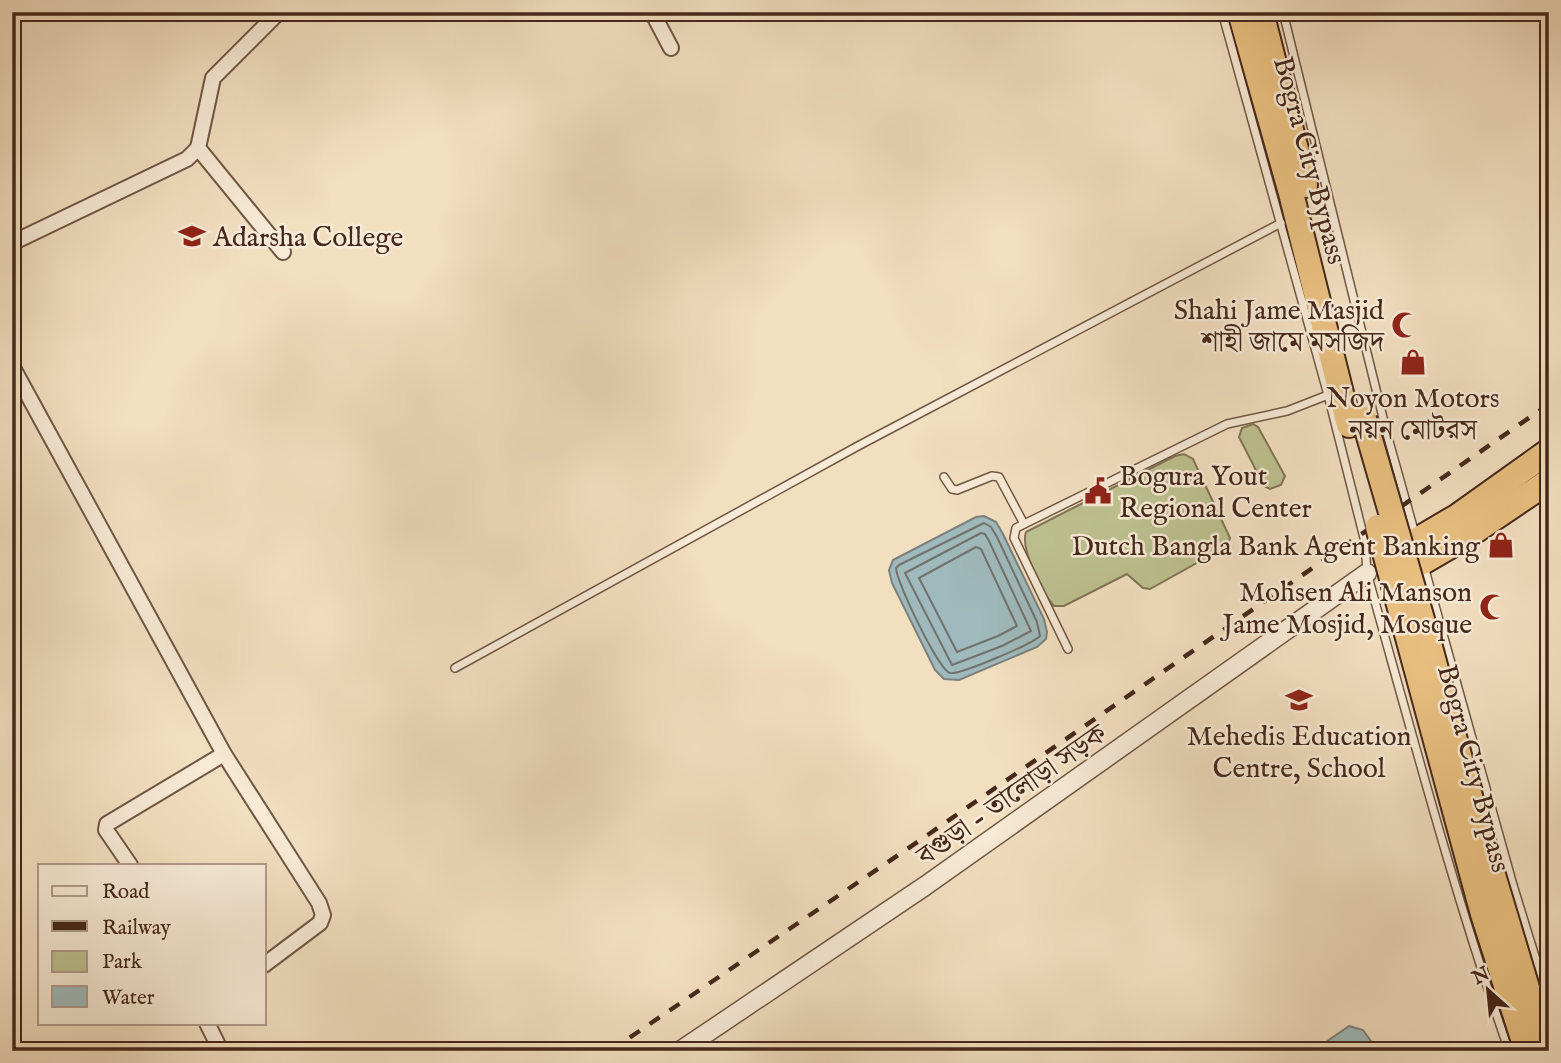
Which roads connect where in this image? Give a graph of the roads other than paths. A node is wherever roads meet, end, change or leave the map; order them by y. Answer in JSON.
{"nodes":[{"id":1,"x":279,"y":12,"type":"edge"},
{"id":2,"x":652,"y":12,"type":"edge"},
{"id":3,"x":1222,"y":12,"type":"edge"},
{"id":4,"x":1240,"y":12,"type":"edge"},
{"id":5,"x":1262,"y":12,"type":"edge"},
{"id":6,"x":1283,"y":12,"type":"edge"},
{"id":7,"x":671,"y":48,"type":"dead end"},
{"id":8,"x":198,"y":148,"type":"junction"},
{"id":9,"x":1282,"y":223,"type":"junction"},
{"id":10,"x":12,"y":243,"type":"edge"},
{"id":11,"x":283,"y":252,"type":"dead end"},
{"id":12,"x":12,"y":366,"type":"edge"},
{"id":13,"x":1328,"y":395,"type":"junction"},
{"id":14,"x":1549,"y":451,"type":"edge"},
{"id":15,"x":944,"y":477,"type":"dead end"},
{"id":16,"x":1549,"y":481,"type":"edge"},
{"id":17,"x":1024,"y":524,"type":"junction"},
{"id":18,"x":1416,"y":552,"type":"junction"},
{"id":19,"x":1367,"y":573,"type":"junction"},
{"id":20,"x":1068,"y":649,"type":"dead end"},
{"id":21,"x":455,"y":668,"type":"dead end"},
{"id":22,"x":224,"y":754,"type":"junction"},
{"id":23,"x":129,"y":864,"type":"edge"},
{"id":24,"x":266,"y":964,"type":"edge"},
{"id":25,"x":1549,"y":1002,"type":"edge"},
{"id":26,"x":208,"y":1024,"type":"edge"},
{"id":27,"x":221,"y":1051,"type":"edge"},
{"id":28,"x":680,"y":1051,"type":"edge"},
{"id":29,"x":1509,"y":1051,"type":"edge"},
{"id":30,"x":1527,"y":1051,"type":"edge"},
{"id":31,"x":1546,"y":1051,"type":"edge"}],
"edges":[{"from":1,"to":8,"type":"street"},
{"from":2,"to":7,"type":"street"},
{"from":3,"to":9,"type":"lane"},
{"from":4,"to":30,"type":"highway","name":"Bogra City Bypass","bridge":true},
{"from":5,"to":31,"type":"highway","name":"Bogra City Bypass","bridge":true},
{"from":6,"to":18,"type":"lane"},
{"from":8,"to":10,"type":"street"},
{"from":8,"to":11,"type":"street"},
{"from":9,"to":13,"type":"lane"},
{"from":9,"to":21,"type":"lane"},
{"from":12,"to":22,"type":"street"},
{"from":13,"to":17,"type":"lane"},
{"from":13,"to":19,"type":"lane"},
{"from":14,"to":18,"type":"highway"},
{"from":15,"to":17,"type":"lane"},
{"from":16,"to":18,"type":"highway"},
{"from":17,"to":20,"type":"lane"},
{"from":18,"to":19,"type":"lane"},
{"from":18,"to":25,"type":"lane"},
{"from":19,"to":28,"type":"street","name":"বগুড়া - তালোড়া সড়ক"},
{"from":19,"to":29,"type":"lane"},
{"from":22,"to":23,"type":"street"},
{"from":22,"to":24,"type":"street"},
{"from":26,"to":27,"type":"street"}]}
